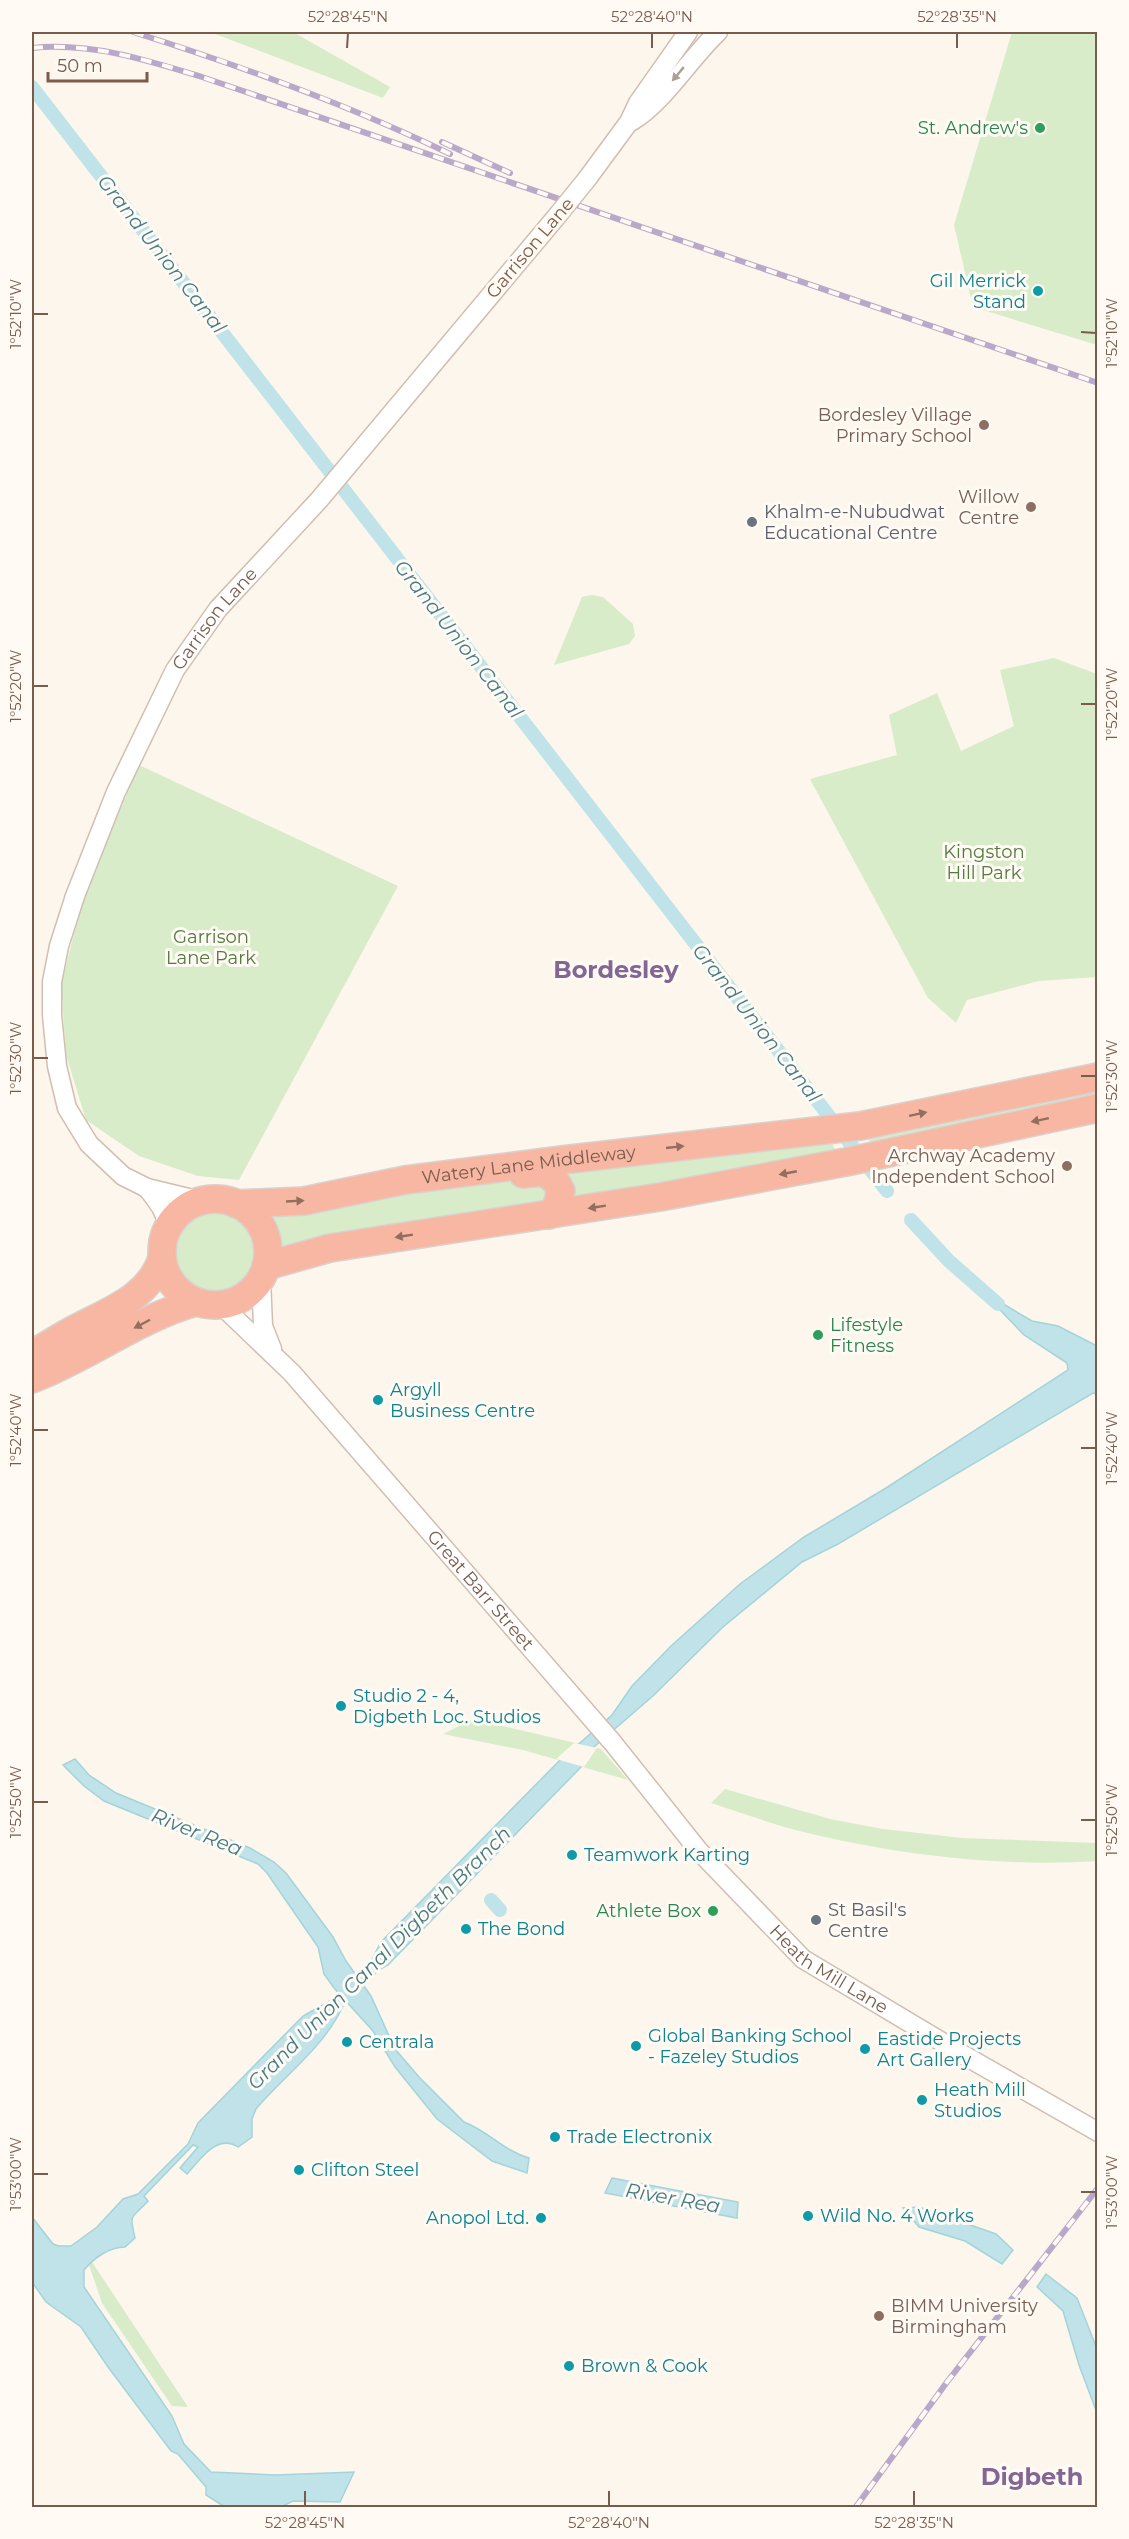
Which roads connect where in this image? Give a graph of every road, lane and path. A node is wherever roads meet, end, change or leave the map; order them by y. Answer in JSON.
{"nodes":[{"id":1,"x":688,"y":32,"type":"edge"},
{"id":2,"x":718,"y":32,"type":"edge"},
{"id":3,"x":629,"y":122,"type":"junction"},
{"id":4,"x":1098,"y":1077,"type":"edge"},
{"id":5,"x":1098,"y":1108,"type":"edge"},
{"id":6,"x":469,"y":1173,"type":"junction"},
{"id":7,"x":147,"y":1188,"type":"junction"},
{"id":8,"x":201,"y":1201,"type":"junction"},
{"id":9,"x":236,"y":1204,"type":"junction"},
{"id":10,"x":549,"y":1215,"type":"junction"},
{"id":11,"x":166,"y":1231,"type":"junction"},
{"id":12,"x":162,"y":1258,"type":"junction"},
{"id":13,"x":264,"y":1272,"type":"junction"},
{"id":14,"x":209,"y":1304,"type":"junction"},
{"id":15,"x":32,"y":1354,"type":"edge"},
{"id":16,"x":275,"y":1356,"type":"junction"},
{"id":17,"x":32,"y":1379,"type":"edge"},
{"id":18,"x":681,"y":1827,"type":"joint"},
{"id":19,"x":1098,"y":2132,"type":"edge"}],
"edges":[{"from":1,"to":3,"type":"street","name":"Garrison Lane"},
{"from":2,"to":3,"type":"street","name":"Garrison Lane","one_way":true},
{"from":3,"to":7,"type":"street","name":"Garrison Lane","bridge":true},
{"from":6,"to":4,"type":"highway","name":"Watery Lane Middleway","one_way":true},
{"from":5,"to":10,"type":"highway","one_way":true},
{"from":9,"to":6,"type":"highway","name":"Watery Lane Middleway","one_way":true},
{"from":6,"to":10,"type":"highway"},
{"from":7,"to":8,"type":"street","name":"Garrison Lane"},
{"from":7,"to":11,"type":"street","name":"Garrison Lane"},
{"from":8,"to":9,"type":"highway"},
{"from":8,"to":11,"type":"highway"},
{"from":9,"to":13,"type":"highway"},
{"from":10,"to":13,"type":"highway","one_way":true},
{"from":11,"to":12,"type":"highway"},
{"from":12,"to":14,"type":"highway"},
{"from":12,"to":15,"type":"highway"},
{"from":13,"to":14,"type":"highway"},
{"from":13,"to":16,"type":"street","name":"Great Barr Street"},
{"from":14,"to":16,"type":"street","name":"Great Barr Street"},
{"from":14,"to":17,"type":"highway","one_way":true},
{"from":16,"to":18,"type":"street","name":"Great Barr Street"},
{"from":18,"to":19,"type":"street","name":"Heath Mill Lane"}]}
